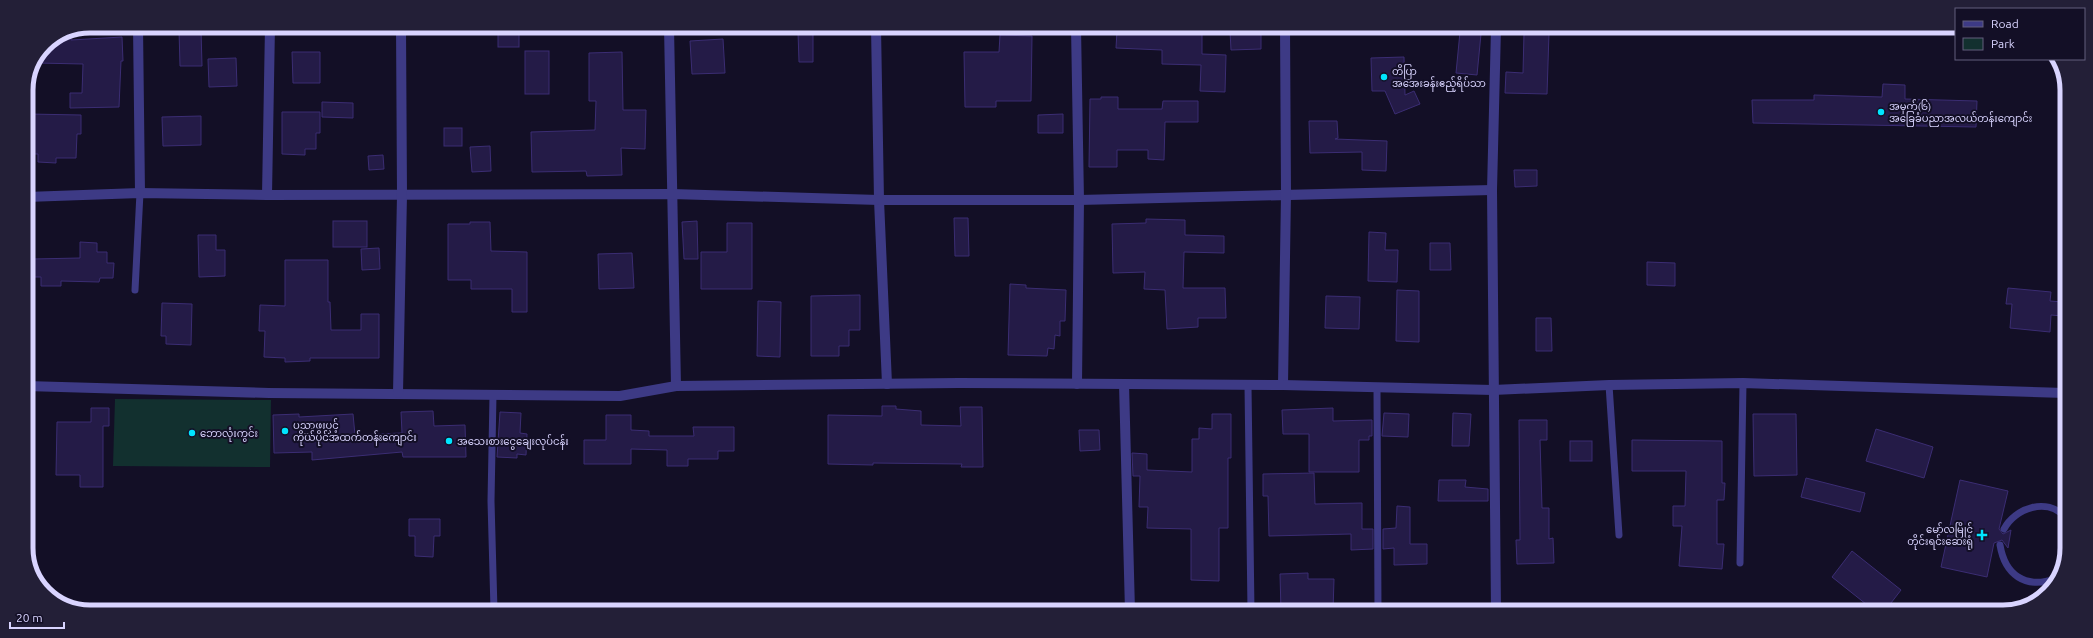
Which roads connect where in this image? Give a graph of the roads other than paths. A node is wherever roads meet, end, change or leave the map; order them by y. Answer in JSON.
{"nodes":[{"id":1,"x":138,"y":33,"type":"edge"},
{"id":2,"x":270,"y":33,"type":"edge"},
{"id":3,"x":400,"y":33,"type":"edge"},
{"id":4,"x":669,"y":33,"type":"edge"},
{"id":5,"x":876,"y":33,"type":"edge"},
{"id":6,"x":1076,"y":33,"type":"edge"},
{"id":7,"x":1285,"y":33,"type":"edge"},
{"id":8,"x":1496,"y":33,"type":"edge"},
{"id":9,"x":1492,"y":190,"type":"junction"},
{"id":10,"x":140,"y":193,"type":"junction"},
{"id":11,"x":672,"y":194,"type":"junction"},
{"id":12,"x":1286,"y":194,"type":"junction"},
{"id":13,"x":267,"y":195,"type":"junction"},
{"id":14,"x":402,"y":195,"type":"junction"},
{"id":15,"x":33,"y":197,"type":"edge"},
{"id":16,"x":879,"y":200,"type":"junction"},
{"id":17,"x":1079,"y":200,"type":"junction"},
{"id":18,"x":134,"y":290,"type":"dead end"},
{"id":19,"x":1743,"y":382,"type":"junction"},
{"id":20,"x":887,"y":384,"type":"junction"},
{"id":21,"x":1077,"y":384,"type":"junction"},
{"id":22,"x":1124,"y":384,"type":"junction"},
{"id":23,"x":1283,"y":385,"type":"junction"},
{"id":24,"x":1609,"y":385,"type":"junction"},
{"id":25,"x":33,"y":386,"type":"edge"},
{"id":26,"x":676,"y":386,"type":"junction"},
{"id":27,"x":1248,"y":386,"type":"junction"},
{"id":28,"x":1377,"y":388,"type":"junction"},
{"id":29,"x":1493,"y":390,"type":"junction"},
{"id":30,"x":398,"y":394,"type":"junction"},
{"id":31,"x":2060,"y":394,"type":"edge"},
{"id":32,"x":493,"y":395,"type":"junction"},
{"id":33,"x":2060,"y":514,"type":"edge"},
{"id":34,"x":2004,"y":529,"type":"dead end"},
{"id":35,"x":1619,"y":535,"type":"dead end"},
{"id":36,"x":2000,"y":545,"type":"dead end"},
{"id":37,"x":1740,"y":563,"type":"dead end"},
{"id":38,"x":2049,"y":582,"type":"edge"},
{"id":39,"x":494,"y":605,"type":"edge"},
{"id":40,"x":1130,"y":605,"type":"edge"},
{"id":41,"x":1251,"y":605,"type":"edge"},
{"id":42,"x":1378,"y":605,"type":"edge"},
{"id":43,"x":1496,"y":605,"type":"edge"}],
"edges":[{"from":1,"to":10,"type":"street"},
{"from":2,"to":13,"type":"street"},
{"from":3,"to":14,"type":"street"},
{"from":4,"to":11,"type":"street"},
{"from":5,"to":16,"type":"street"},
{"from":6,"to":17,"type":"street"},
{"from":7,"to":12,"type":"street"},
{"from":8,"to":9,"type":"street"},
{"from":9,"to":12,"type":"street"},
{"from":9,"to":29,"type":"street"},
{"from":10,"to":13,"type":"street"},
{"from":10,"to":15,"type":"street"},
{"from":10,"to":18,"type":"lane"},
{"from":11,"to":14,"type":"street"},
{"from":11,"to":16,"type":"street"},
{"from":11,"to":26,"type":"street"},
{"from":12,"to":17,"type":"street"},
{"from":12,"to":23,"type":"street"},
{"from":13,"to":14,"type":"street"},
{"from":14,"to":30,"type":"street"},
{"from":16,"to":17,"type":"street"},
{"from":16,"to":20,"type":"street"},
{"from":17,"to":21,"type":"street"},
{"from":19,"to":24,"type":"street"},
{"from":19,"to":31,"type":"street"},
{"from":19,"to":37,"type":"lane"},
{"from":20,"to":21,"type":"street"},
{"from":20,"to":26,"type":"street"},
{"from":21,"to":22,"type":"street"},
{"from":22,"to":27,"type":"street"},
{"from":22,"to":40,"type":"street"},
{"from":23,"to":27,"type":"street"},
{"from":23,"to":28,"type":"street"},
{"from":24,"to":29,"type":"street"},
{"from":24,"to":35,"type":"lane"},
{"from":25,"to":30,"type":"street"},
{"from":26,"to":32,"type":"street"},
{"from":27,"to":41,"type":"lane"},
{"from":28,"to":29,"type":"street"},
{"from":28,"to":42,"type":"lane"},
{"from":29,"to":43,"type":"street"},
{"from":30,"to":32,"type":"street"},
{"from":32,"to":39,"type":"lane"},
{"from":33,"to":34,"type":"lane"},
{"from":36,"to":38,"type":"lane"}]}
